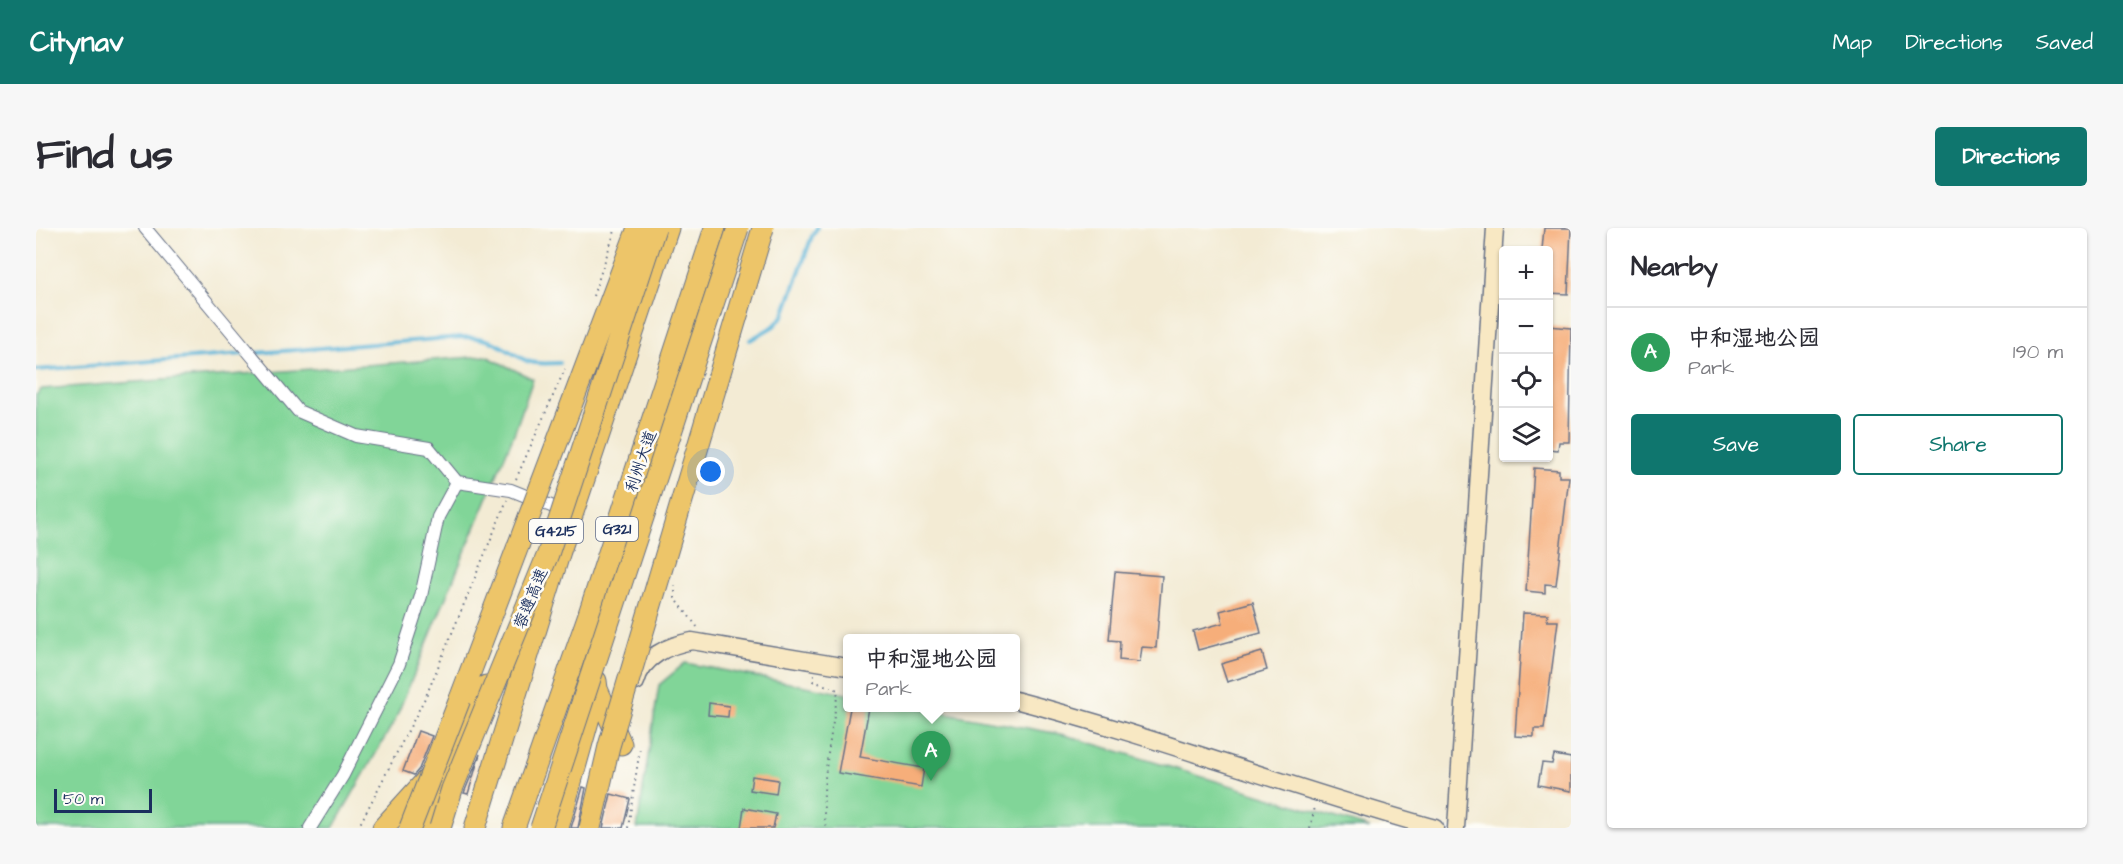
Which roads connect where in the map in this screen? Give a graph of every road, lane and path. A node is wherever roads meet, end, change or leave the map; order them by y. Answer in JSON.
{"nodes":[{"id":1,"x":145,"y":228,"type":"edge"},
{"id":2,"x":616,"y":228,"type":"edge"},
{"id":3,"x":638,"y":228,"type":"edge"},
{"id":4,"x":655,"y":228,"type":"edge"},
{"id":5,"x":668,"y":228,"type":"edge"},
{"id":6,"x":715,"y":228,"type":"edge"},
{"id":7,"x":738,"y":228,"type":"edge"},
{"id":8,"x":763,"y":228,"type":"edge"},
{"id":9,"x":1495,"y":228,"type":"edge"},
{"id":10,"x":591,"y":302,"type":"dead end"},
{"id":11,"x":567,"y":365,"type":"dead end"},
{"id":12,"x":457,"y":482,"type":"junction"},
{"id":13,"x":511,"y":490,"type":"junction"},
{"id":14,"x":573,"y":514,"type":"junction"},
{"id":15,"x":560,"y":551,"type":"junction"},
{"id":16,"x":676,"y":579,"type":"dead end"},
{"id":17,"x":588,"y":617,"type":"junction"},
{"id":18,"x":698,"y":628,"type":"dead end"},
{"id":19,"x":843,"y":666,"type":"edge"},
{"id":20,"x":813,"y":681,"type":"dead end"},
{"id":21,"x":597,"y":689,"type":"junction"},
{"id":22,"x":1020,"y":701,"type":"edge"},
{"id":23,"x":621,"y":744,"type":"junction"},
{"id":24,"x":446,"y":759,"type":"junction"},
{"id":25,"x":1318,"y":794,"type":"junction"},
{"id":26,"x":597,"y":824,"type":"edge"},
{"id":27,"x":310,"y":828,"type":"edge"},
{"id":28,"x":358,"y":828,"type":"edge"},
{"id":29,"x":383,"y":828,"type":"edge"},
{"id":30,"x":410,"y":828,"type":"edge"},
{"id":31,"x":423,"y":828,"type":"edge"},
{"id":32,"x":440,"y":828,"type":"edge"},
{"id":33,"x":475,"y":828,"type":"edge"},
{"id":34,"x":514,"y":828,"type":"edge"},
{"id":35,"x":541,"y":828,"type":"edge"},
{"id":36,"x":558,"y":828,"type":"edge"},
{"id":37,"x":628,"y":828,"type":"edge"},
{"id":38,"x":826,"y":828,"type":"edge"},
{"id":39,"x":1310,"y":828,"type":"edge"},
{"id":40,"x":1435,"y":828,"type":"edge"},
{"id":41,"x":1456,"y":828,"type":"edge"}],
"edges":[{"from":1,"to":12,"type":"street"},
{"from":2,"to":10,"type":"path"},
{"from":3,"to":30,"type":"highway","bridge":true},
{"from":4,"to":32,"type":"highway","name":"蓉遵高速","number":"G4215","bridge":true},
{"from":5,"to":14,"type":"highway","number":"G321"},
{"from":6,"to":17,"type":"highway","name":"利州大道","number":"G321"},
{"from":7,"to":35,"type":"highway","bridge":true},
{"from":8,"to":26,"type":"highway","bridge":true},
{"from":9,"to":41,"type":"main road"},
{"from":11,"to":13,"type":"path"},
{"from":12,"to":13,"type":"street"},
{"from":12,"to":27,"type":"street"},
{"from":13,"to":14,"type":"street"},
{"from":13,"to":28,"type":"path"},
{"from":14,"to":15,"type":"highway","number":"G321"},
{"from":15,"to":24,"type":"highway"},
{"from":15,"to":33,"type":"highway","number":"G321"},
{"from":16,"to":18,"type":"path"},
{"from":17,"to":21,"type":"highway"},
{"from":17,"to":34,"type":"highway","name":"利州大道","number":"G321"},
{"from":19,"to":23,"type":"main road"},
{"from":20,"to":38,"type":"path"},
{"from":21,"to":23,"type":"highway"},
{"from":21,"to":36,"type":"highway"},
{"from":22,"to":25,"type":"main road"},
{"from":23,"to":26,"type":"main road"},
{"from":23,"to":37,"type":"path"},
{"from":24,"to":29,"type":"highway"},
{"from":24,"to":31,"type":"highway"},
{"from":25,"to":39,"type":"path"},
{"from":25,"to":40,"type":"main road"}]}
